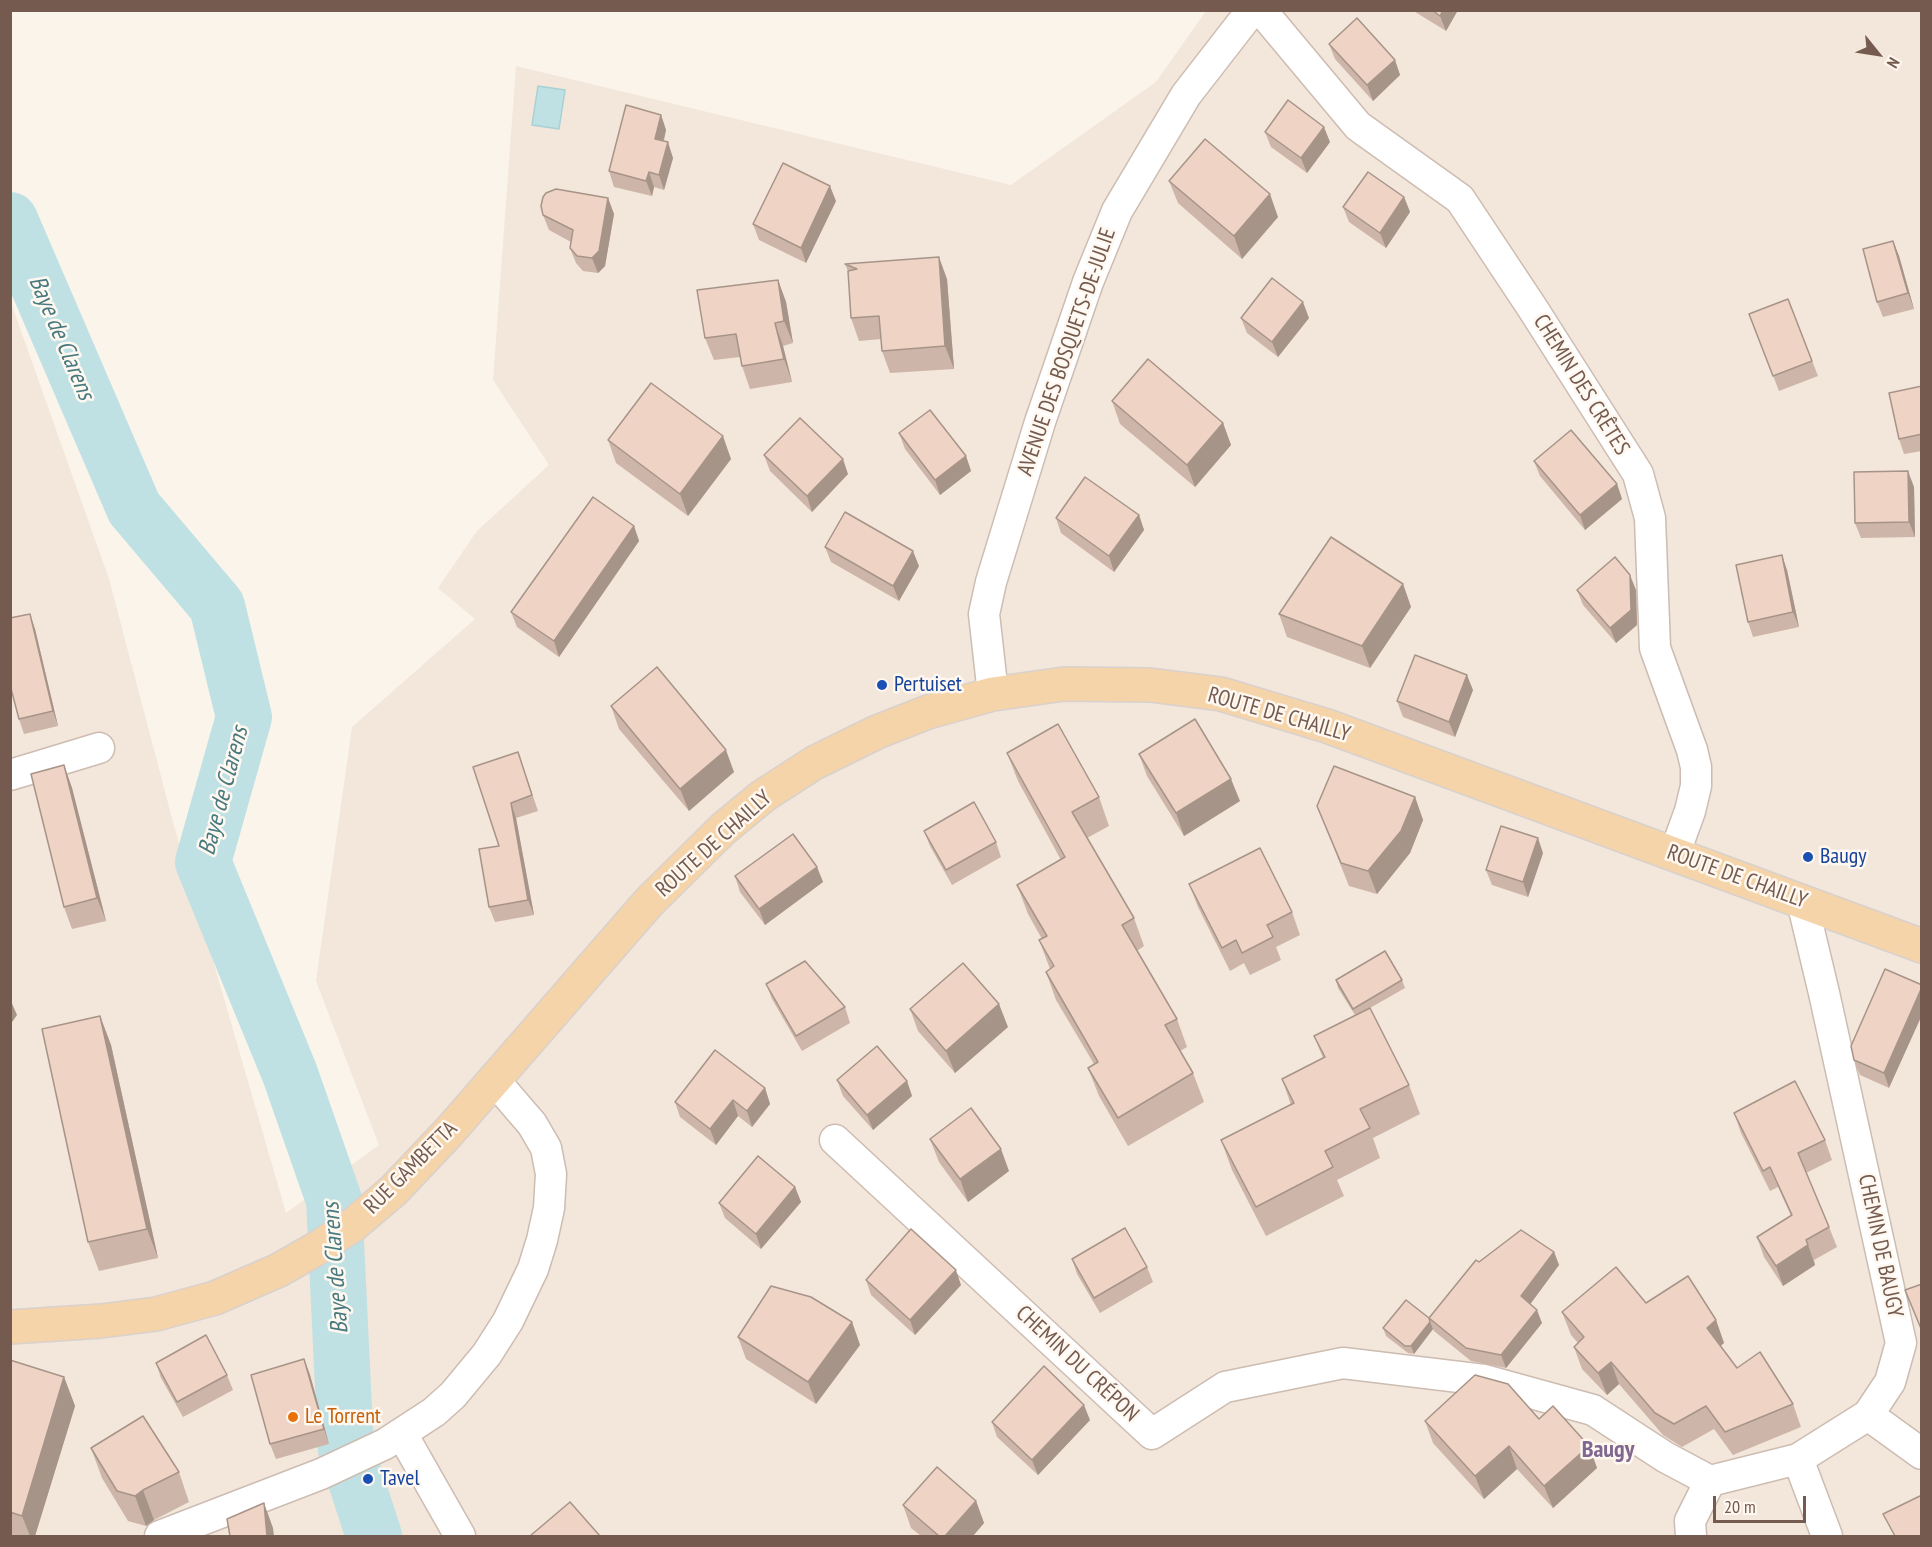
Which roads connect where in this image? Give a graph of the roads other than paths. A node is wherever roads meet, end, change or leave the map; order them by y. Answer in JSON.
{"nodes":[{"id":1,"x":1251,"y":10,"type":"edge"},
{"id":2,"x":1261,"y":10,"type":"edge"},
{"id":3,"x":993,"y":694,"type":"junction"},
{"id":4,"x":99,"y":747,"type":"dead end"},
{"id":5,"x":10,"y":775,"type":"edge"},
{"id":6,"x":1674,"y":855,"type":"junction"},
{"id":7,"x":1803,"y":902,"type":"junction"},
{"id":8,"x":1922,"y":946,"type":"edge"},
{"id":9,"x":495,"y":1080,"type":"junction"},
{"id":10,"x":835,"y":1140,"type":"dead end"},
{"id":11,"x":10,"y":1327,"type":"edge"},
{"id":12,"x":1868,"y":1415,"type":"junction"},
{"id":13,"x":402,"y":1434,"type":"junction"},
{"id":14,"x":1922,"y":1454,"type":"edge"},
{"id":15,"x":1797,"y":1459,"type":"junction"},
{"id":16,"x":1710,"y":1481,"type":"junction"},
{"id":17,"x":160,"y":1536,"type":"edge"},
{"id":18,"x":459,"y":1536,"type":"edge"},
{"id":19,"x":1691,"y":1536,"type":"edge"},
{"id":20,"x":1827,"y":1536,"type":"edge"}],
"edges":[{"from":1,"to":3,"type":"street","name":"AVENUE DES BOSQUETS-DE-JULIE"},
{"from":2,"to":6,"type":"street","name":"CHEMIN DES CRÊTES"},
{"from":3,"to":6,"type":"main road","name":"ROUTE DE CHAILLY"},
{"from":3,"to":9,"type":"main road","name":"ROUTE DE CHAILLY"},
{"from":4,"to":5,"type":"street"},
{"from":6,"to":7,"type":"main road","name":"ROUTE DE CHAILLY"},
{"from":7,"to":8,"type":"main road","name":"ROUTE DE CHAILLY"},
{"from":7,"to":12,"type":"street","name":"CHEMIN DE BAUGY"},
{"from":9,"to":11,"type":"main road","name":"RUE GAMBETTA"},
{"from":9,"to":13,"type":"street"},
{"from":10,"to":16,"type":"street","name":"CHEMIN DU CRÉPON"},
{"from":12,"to":14,"type":"street"},
{"from":12,"to":15,"type":"street","name":"CHEMIN DE BAUGY"},
{"from":13,"to":17,"type":"street"},
{"from":13,"to":18,"type":"street"},
{"from":15,"to":16,"type":"street","name":"CHEMIN DE BAUGY"},
{"from":15,"to":20,"type":"street"},
{"from":16,"to":19,"type":"street"}]}
